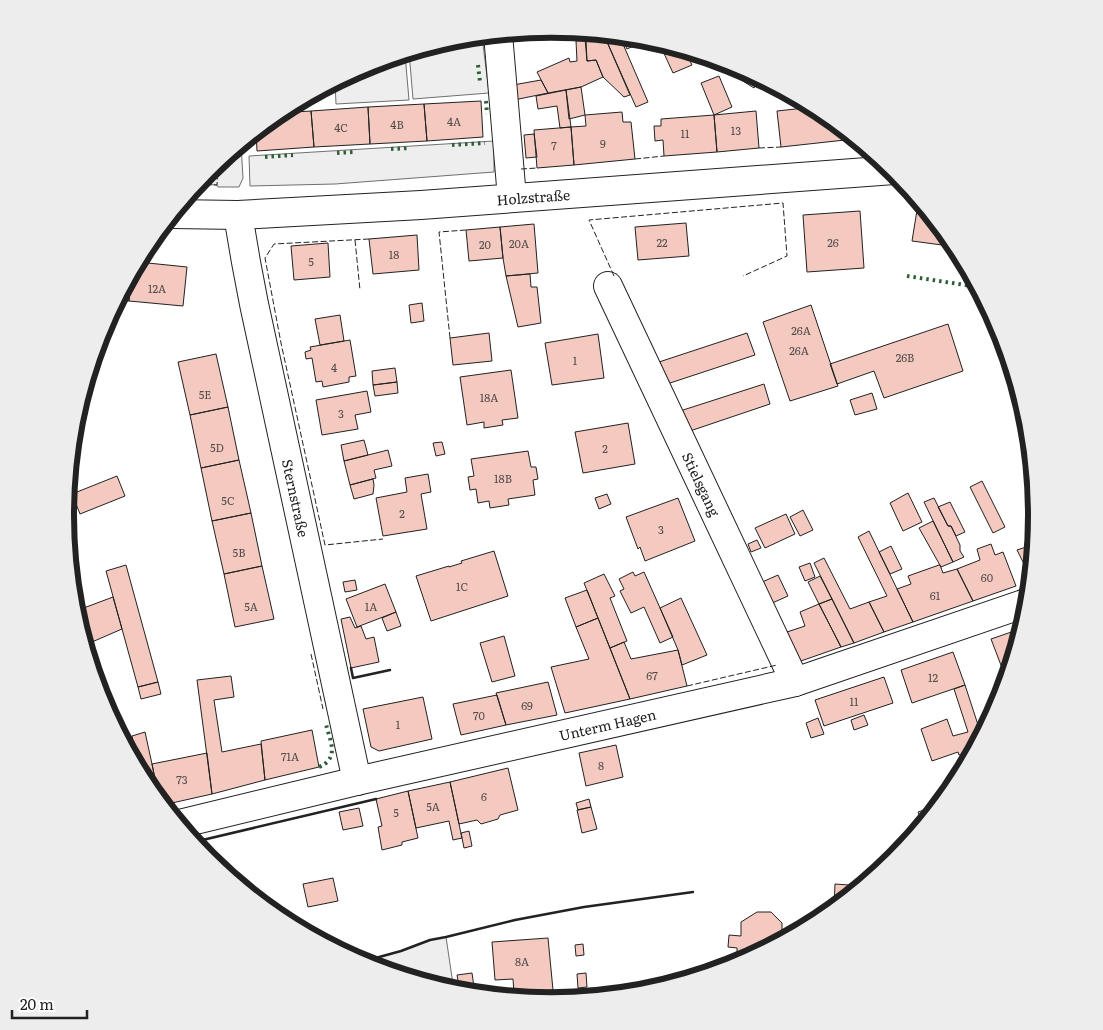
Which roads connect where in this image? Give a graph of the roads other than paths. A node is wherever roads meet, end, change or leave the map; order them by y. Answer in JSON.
{"nodes":[{"id":1,"x":499,"y":41,"type":"edge"},
{"id":2,"x":882,"y":171,"type":"edge"},
{"id":3,"x":512,"y":198,"type":"junction"},
{"id":4,"x":181,"y":214,"type":"edge"},
{"id":5,"x":238,"y":215,"type":"junction"},
{"id":6,"x":608,"y":286,"type":"dead end"},
{"id":7,"x":1020,"y":605,"type":"edge"},
{"id":8,"x":795,"y":682,"type":"junction"},
{"id":9,"x":357,"y":781,"type":"junction"},
{"id":10,"x":186,"y":822,"type":"edge"}],
"edges":[{"from":1,"to":3,"type":"street"},
{"from":2,"to":3,"type":"street","name":"Holzstraße"},
{"from":3,"to":5,"type":"street","name":"Holzstraße"},
{"from":4,"to":5,"type":"street","name":"Holzstraße"},
{"from":5,"to":9,"type":"street","name":"Sternstraße"},
{"from":6,"to":8,"type":"street","name":"Stielsgang"},
{"from":7,"to":8,"type":"street","name":"Unterm Hagen"},
{"from":8,"to":9,"type":"street","name":"Unterm Hagen"},
{"from":9,"to":10,"type":"street","name":"Unterm Hagen"}]}
